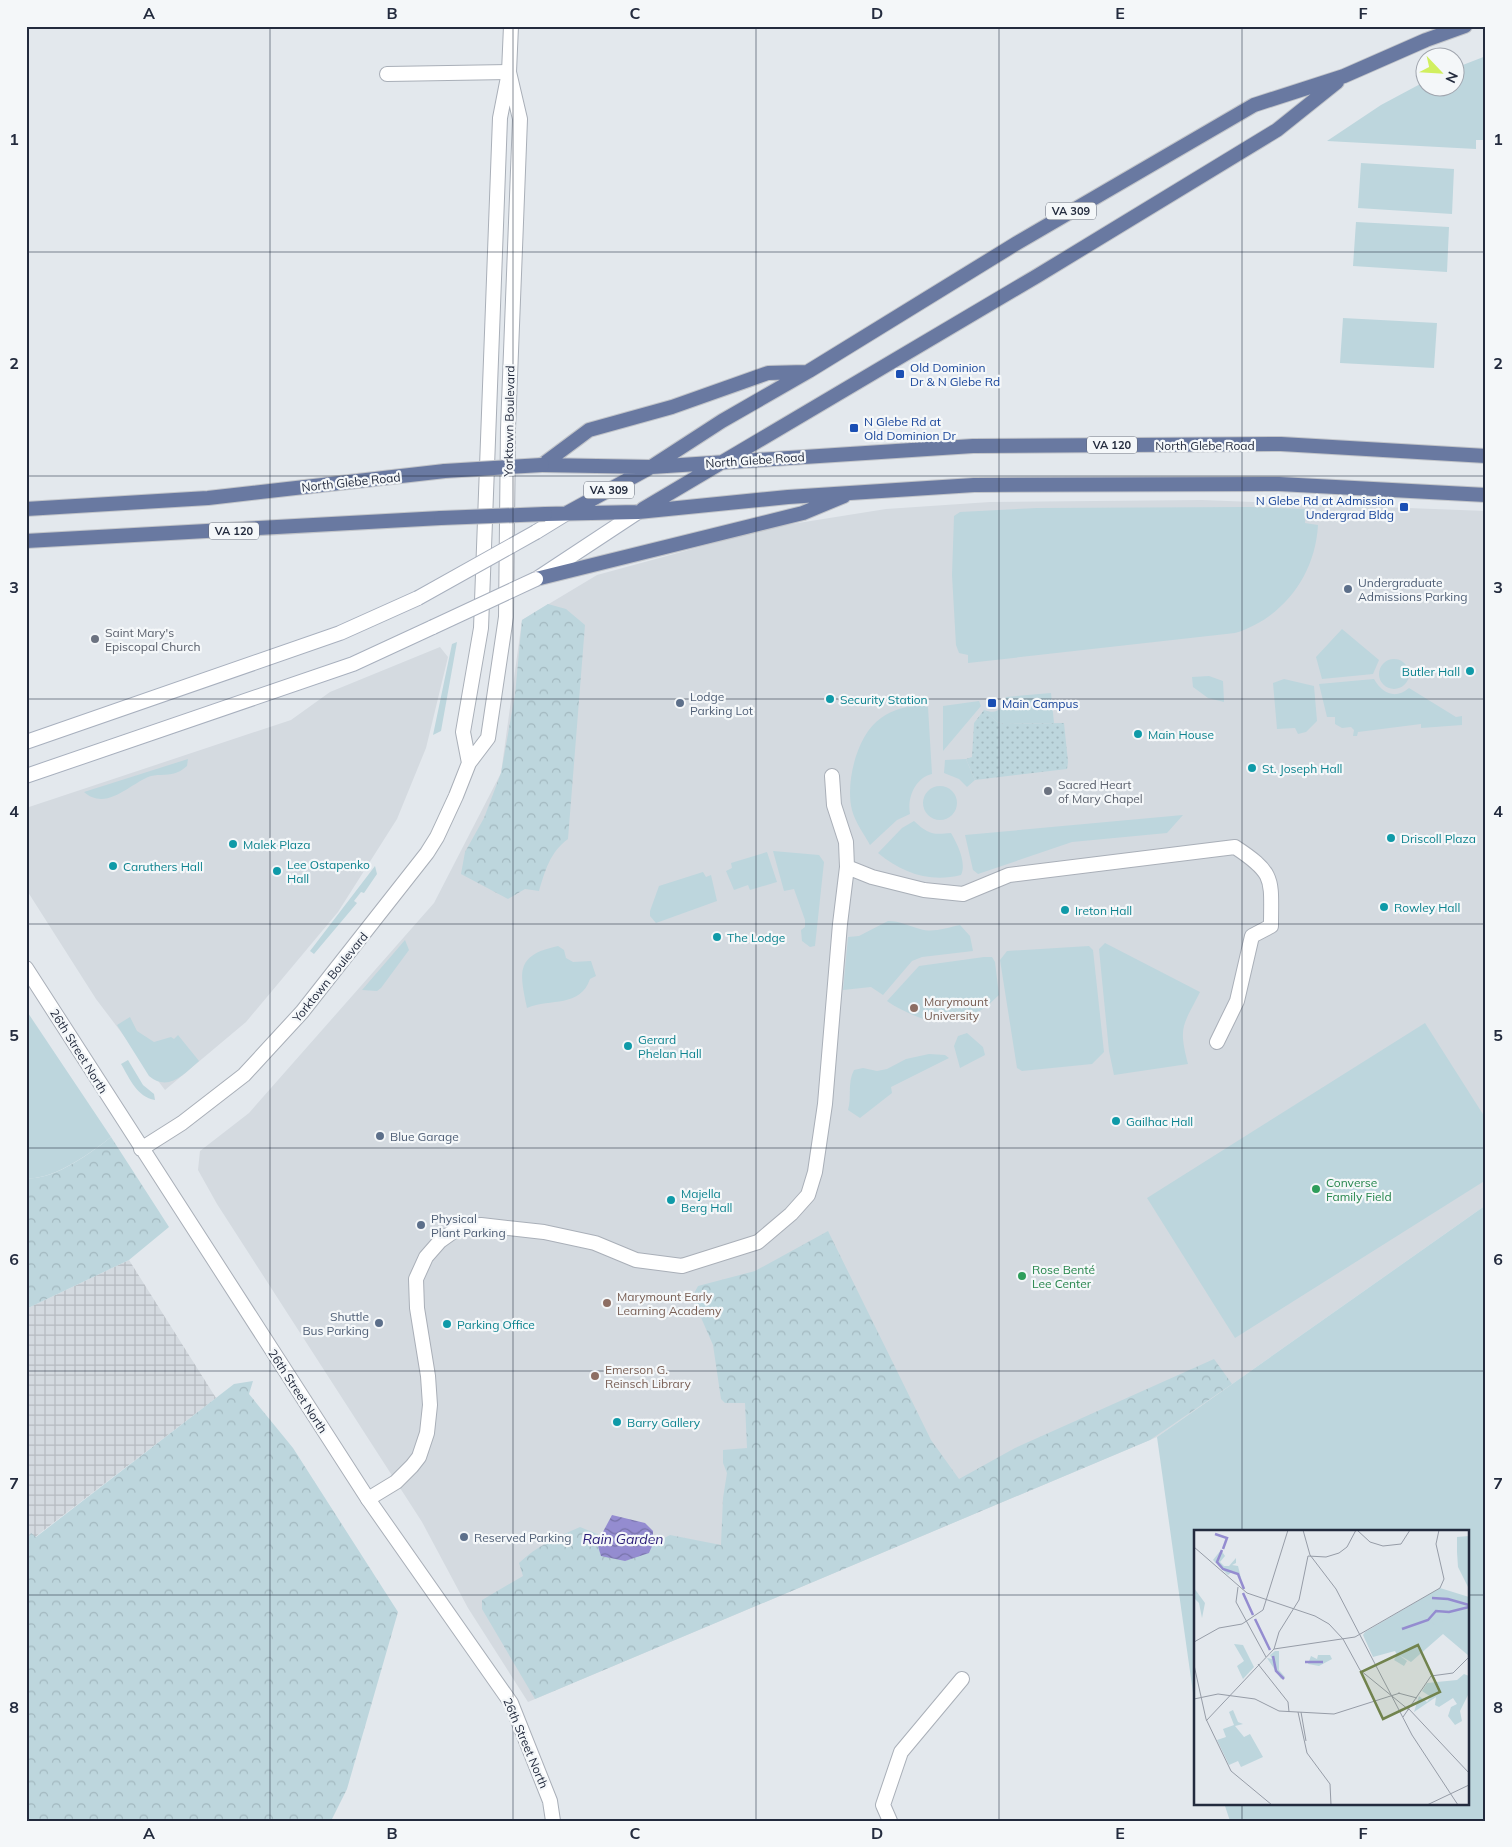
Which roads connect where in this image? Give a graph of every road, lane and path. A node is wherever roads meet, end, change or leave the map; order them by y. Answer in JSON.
{"nodes":[{"id":1,"x":511,"y":26,"type":"edge"},
{"id":2,"x":1465,"y":26,"type":"edge"},
{"id":3,"x":509,"y":72,"type":"junction"},
{"id":4,"x":387,"y":74,"type":"dead end"},
{"id":5,"x":1344,"y":76,"type":"junction"},
{"id":6,"x":809,"y":371,"type":"junction"},
{"id":7,"x":1486,"y":456,"type":"edge"},
{"id":8,"x":720,"y":463,"type":"junction"},
{"id":9,"x":542,"y":465,"type":"junction"},
{"id":10,"x":651,"y":467,"type":"junction"},
{"id":11,"x":856,"y":491,"type":"junction"},
{"id":12,"x":1486,"y":495,"type":"edge"},
{"id":13,"x":26,"y":509,"type":"edge"},
{"id":14,"x":638,"y":512,"type":"junction"},
{"id":15,"x":567,"y":513,"type":"junction"},
{"id":16,"x":26,"y":542,"type":"edge"},
{"id":17,"x":536,"y":579,"type":"junction"},
{"id":18,"x":26,"y":742,"type":"edge"},
{"id":19,"x":469,"y":763,"type":"junction"},
{"id":20,"x":26,"y":776,"type":"edge"},
{"id":21,"x":832,"y":776,"type":"dead end"},
{"id":22,"x":847,"y":867,"type":"junction"},
{"id":23,"x":26,"y":968,"type":"edge"},
{"id":24,"x":1217,"y":1042,"type":"dead end"},
{"id":25,"x":141,"y":1149,"type":"junction"},
{"id":26,"x":368,"y":1499,"type":"junction"},
{"id":27,"x":962,"y":1680,"type":"dead end"},
{"id":28,"x":553,"y":1821,"type":"edge"},
{"id":29,"x":890,"y":1821,"type":"edge"}],
"edges":[{"from":1,"to":3,"type":"street","name":"Yorktown Boulevard"},
{"from":2,"to":5,"type":"main road","number":"VA 309"},
{"from":3,"to":4,"type":"street"},
{"from":3,"to":19,"type":"street","name":"Yorktown Boulevard"},
{"from":3,"to":19,"type":"street","name":"Yorktown Boulevard"},
{"from":5,"to":6,"type":"main road","number":"VA 309"},
{"from":5,"to":8,"type":"main road","number":"VA 309"},
{"from":6,"to":9,"type":"main road"},
{"from":6,"to":10,"type":"main road","number":"VA 309"},
{"from":7,"to":8,"type":"main road","name":"North Glebe Road","number":"VA 120"},
{"from":8,"to":10,"type":"main road","name":"North Glebe Road","number":"VA 120"},
{"from":8,"to":14,"type":"main road","number":"VA 309"},
{"from":9,"to":10,"type":"main road","name":"North Glebe Road","number":"VA 120"},
{"from":9,"to":13,"type":"main road","name":"North Glebe Road","number":"VA 120","bridge":true},
{"from":10,"to":15,"type":"main road","number":"VA 309"},
{"from":11,"to":12,"type":"main road","number":"VA 120"},
{"from":11,"to":14,"type":"main road","number":"VA 120"},
{"from":11,"to":17,"type":"main road"},
{"from":14,"to":15,"type":"main road","number":"VA 120"},
{"from":14,"to":17,"type":"street","number":"VA 309"},
{"from":15,"to":16,"type":"main road","number":"VA 120","bridge":true},
{"from":15,"to":18,"type":"street","number":"VA 309","bridge":true},
{"from":17,"to":20,"type":"street","number":"VA 309","bridge":true},
{"from":19,"to":25,"type":"street","name":"Yorktown Boulevard"},
{"from":21,"to":22,"type":"street"},
{"from":22,"to":24,"type":"street"},
{"from":22,"to":26,"type":"street"},
{"from":23,"to":25,"type":"street","name":"26th Street North"},
{"from":25,"to":26,"type":"street","name":"26th Street North"},
{"from":26,"to":28,"type":"street","name":"26th Street North"},
{"from":27,"to":29,"type":"street"}]}
